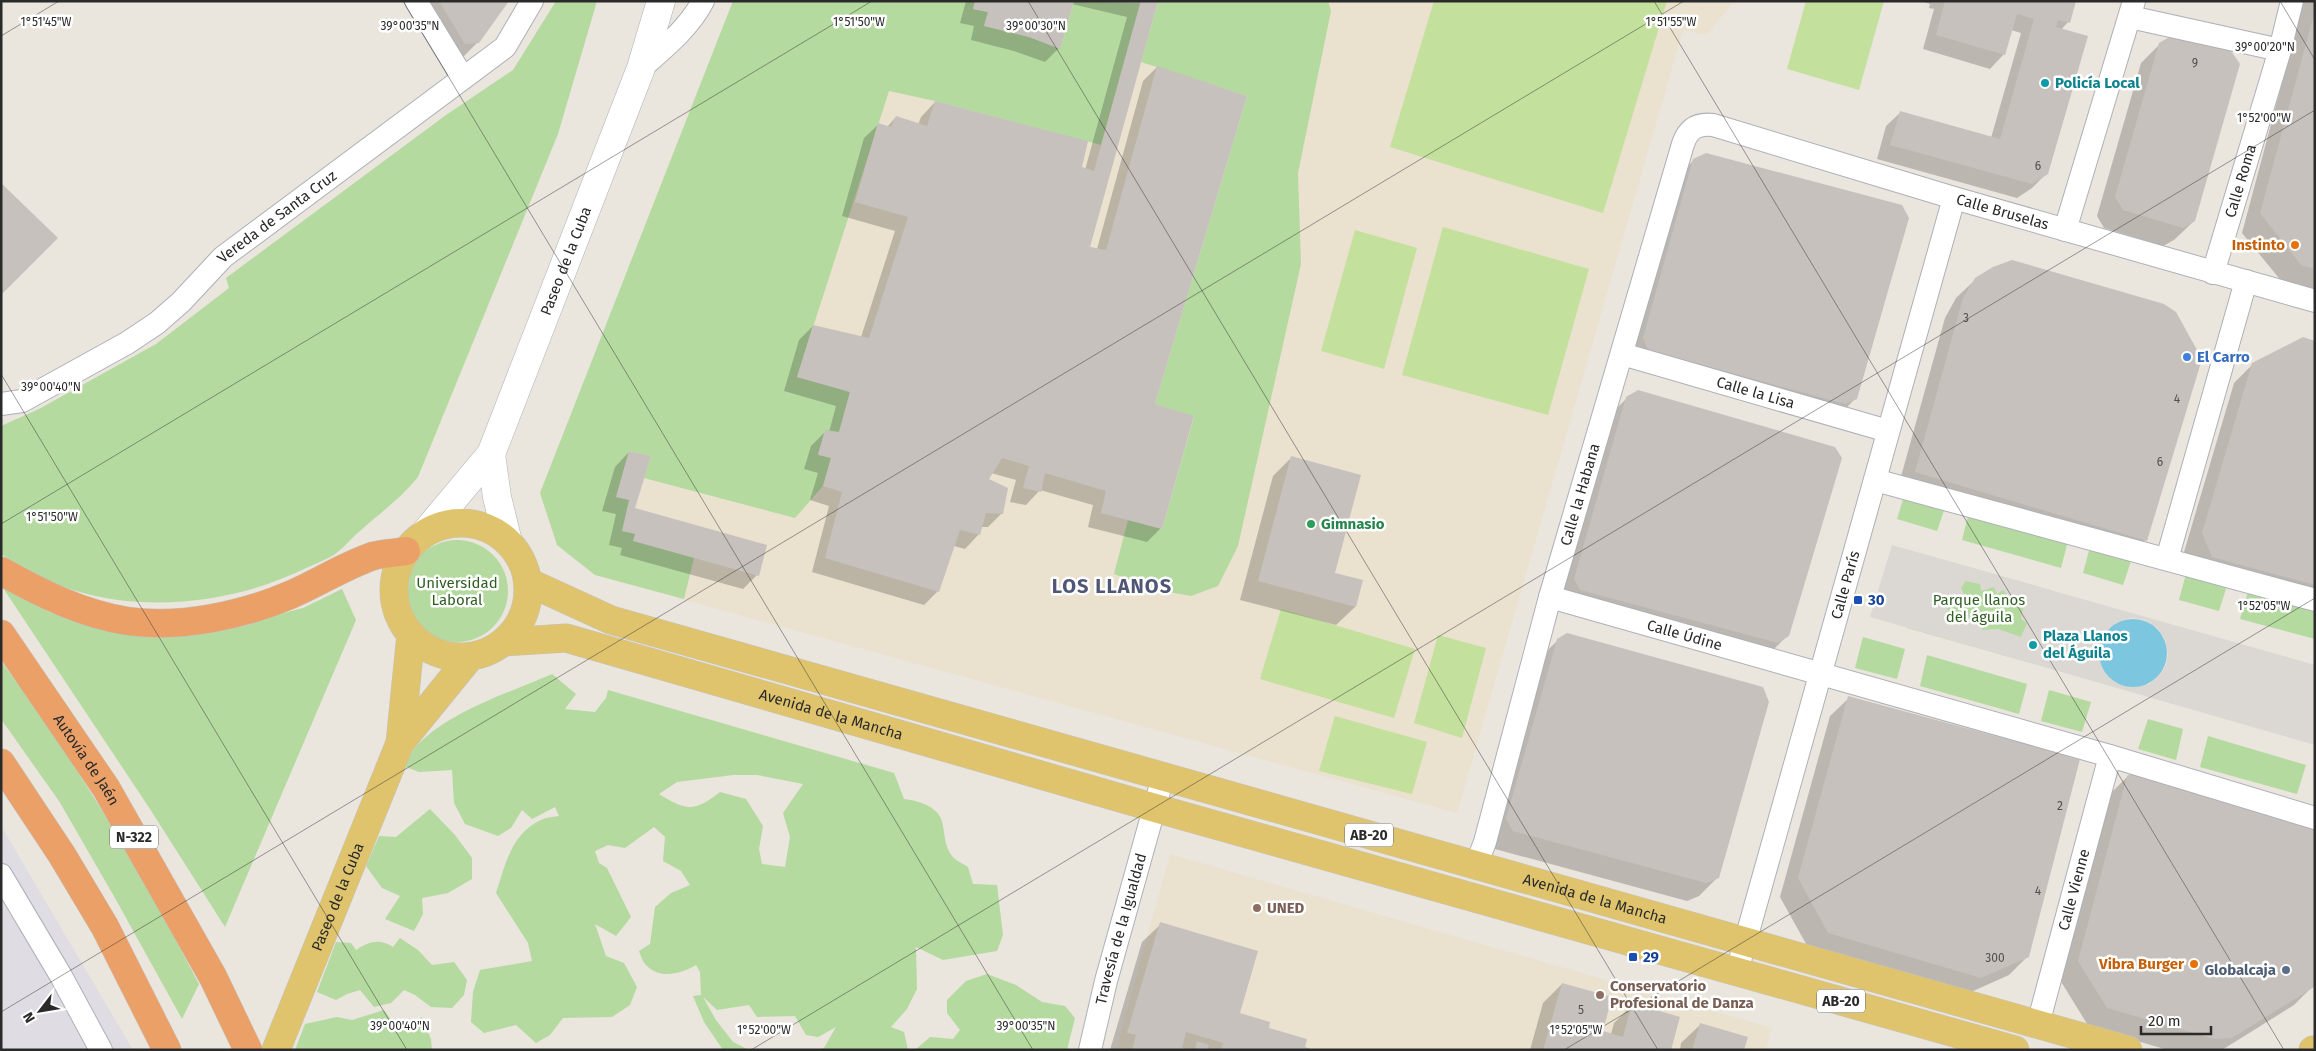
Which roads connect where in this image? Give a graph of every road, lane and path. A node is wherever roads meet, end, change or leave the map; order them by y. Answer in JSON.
{"nodes":[{"id":1,"x":416,"y":1,"type":"edge"},
{"id":2,"x":532,"y":1,"type":"edge"},
{"id":3,"x":661,"y":1,"type":"edge"},
{"id":4,"x":703,"y":1,"type":"edge"},
{"id":5,"x":2292,"y":1,"type":"edge"},
{"id":6,"x":2132,"y":9,"type":"edge"},
{"id":7,"x":2280,"y":50,"type":"junction"},
{"id":8,"x":641,"y":68,"type":"junction"},
{"id":9,"x":462,"y":78,"type":"junction"},
{"id":10,"x":1694,"y":128,"type":"joint"},
{"id":11,"x":1954,"y":198,"type":"junction"},
{"id":12,"x":2065,"y":230,"type":"junction"},
{"id":13,"x":2213,"y":273,"type":"junction"},
{"id":14,"x":2246,"y":281,"type":"junction"},
{"id":15,"x":2315,"y":301,"type":"edge"},
{"id":16,"x":1622,"y":354,"type":"junction"},
{"id":17,"x":1,"y":404,"type":"edge"},
{"id":18,"x":1888,"y":431,"type":"junction"},
{"id":19,"x":491,"y":454,"type":"junction"},
{"id":20,"x":1875,"y":480,"type":"junction"},
{"id":21,"x":416,"y":542,"type":"junction"},
{"id":22,"x":508,"y":542,"type":"junction"},
{"id":23,"x":2167,"y":559,"type":"junction"},
{"id":24,"x":1,"y":571,"type":"edge"},
{"id":25,"x":528,"y":582,"type":"junction"},
{"id":26,"x":1550,"y":598,"type":"junction"},
{"id":27,"x":2315,"y":600,"type":"edge"},
{"id":28,"x":1,"y":634,"type":"edge"},
{"id":29,"x":410,"y":634,"type":"junction"},
{"id":30,"x":504,"y":642,"type":"junction"},
{"id":31,"x":470,"y":657,"type":"junction"},
{"id":32,"x":1820,"y":674,"type":"junction"},
{"id":33,"x":400,"y":743,"type":"junction"},
{"id":34,"x":2110,"y":756,"type":"junction"},
{"id":35,"x":1,"y":763,"type":"edge"},
{"id":36,"x":1163,"y":776,"type":"junction"},
{"id":37,"x":1154,"y":808,"type":"junction"},
{"id":38,"x":2315,"y":818,"type":"edge"},
{"id":39,"x":1476,"y":865,"type":"junction"},
{"id":40,"x":1,"y":875,"type":"edge"},
{"id":41,"x":1745,"y":941,"type":"junction"},
{"id":42,"x":1737,"y":971,"type":"junction"},
{"id":43,"x":2032,"y":1023,"type":"junction"},
{"id":44,"x":101,"y":1050,"type":"edge"},
{"id":45,"x":167,"y":1050,"type":"edge"},
{"id":46,"x":248,"y":1050,"type":"edge"},
{"id":47,"x":276,"y":1050,"type":"edge"},
{"id":48,"x":1090,"y":1050,"type":"edge"},
{"id":49,"x":2015,"y":1050,"type":"edge"},
{"id":50,"x":2019,"y":1050,"type":"edge"},
{"id":51,"x":2128,"y":1050,"type":"edge"}],
"edges":[{"from":1,"to":9,"type":"street"},
{"from":2,"to":9,"type":"street","name":"Vereda de Santa Cruz"},
{"from":3,"to":8,"type":"main road","name":"Paseo de la Cuba"},
{"from":4,"to":8,"type":"street","name":"Paseo de la Cuba"},
{"from":5,"to":7,"type":"street","name":"Calle Roma"},
{"from":6,"to":7,"type":"street"},
{"from":6,"to":12,"type":"street"},
{"from":7,"to":13,"type":"street","name":"Calle Roma"},
{"from":8,"to":19,"type":"main road","name":"Paseo de la Cuba"},
{"from":9,"to":17,"type":"street","name":"Vereda de Santa Cruz"},
{"from":10,"to":11,"type":"street","name":"Calle Bruselas"},
{"from":10,"to":16,"type":"street","name":"Calle la Habana"},
{"from":11,"to":12,"type":"street","name":"Calle Bruselas"},
{"from":11,"to":18,"type":"street","name":"Calle París"},
{"from":12,"to":13,"type":"street","name":"Calle Bruselas"},
{"from":13,"to":14,"type":"street","name":"Calle Bruselas"},
{"from":14,"to":15,"type":"street","name":"Calle Bruselas"},
{"from":14,"to":23,"type":"street"},
{"from":16,"to":18,"type":"street","name":"Calle la Lisa"},
{"from":16,"to":26,"type":"street","name":"Calle la Habana"},
{"from":18,"to":20,"type":"street","name":"Calle París"},
{"from":19,"to":21,"type":"main road"},
{"from":19,"to":22,"type":"main road"},
{"from":20,"to":23,"type":"street"},
{"from":20,"to":32,"type":"street","name":"Calle París"},
{"from":21,"to":22,"type":"main road"},
{"from":21,"to":24,"type":"highway"},
{"from":21,"to":29,"type":"main road"},
{"from":22,"to":25,"type":"main road"},
{"from":23,"to":27,"type":"street"},
{"from":25,"to":30,"type":"main road"},
{"from":25,"to":36,"type":"main road","name":"Avenida de la Mancha","number":"AB-20"},
{"from":26,"to":32,"type":"street","name":"Calle Údine"},
{"from":26,"to":39,"type":"street","name":"Calle la Habana"},
{"from":28,"to":46,"type":"highway","name":"Autovía de Jaén","number":"N-322"},
{"from":29,"to":31,"type":"main road"},
{"from":29,"to":33,"type":"main road","name":"Paseo de la Cuba"},
{"from":30,"to":31,"type":"main road"},
{"from":30,"to":37,"type":"main road","name":"Avenida de la Mancha"},
{"from":31,"to":33,"type":"main road","name":"Paseo de la Cuba"},
{"from":32,"to":34,"type":"street"},
{"from":32,"to":41,"type":"street","name":"Calle París"},
{"from":33,"to":47,"type":"main road","name":"Paseo de la Cuba"},
{"from":34,"to":38,"type":"street"},
{"from":34,"to":43,"type":"street","name":"Calle Vienne"},
{"from":35,"to":45,"type":"highway"},
{"from":36,"to":37,"type":"street"},
{"from":36,"to":39,"type":"main road","name":"Avenida de la Mancha","number":"AB-20"},
{"from":37,"to":42,"type":"main road","name":"Avenida de la Mancha","number":"AB-20"},
{"from":37,"to":48,"type":"street","name":"Travesía de la Igualdad"},
{"from":39,"to":41,"type":"main road","name":"Avenida de la Mancha","number":"AB-20"},
{"from":40,"to":44,"type":"street"},
{"from":41,"to":42,"type":"street","name":"Calle París"},
{"from":41,"to":43,"type":"main road","name":"Avenida de la Mancha","number":"AB-20"},
{"from":42,"to":49,"type":"main road","name":"Avenida de la Mancha","number":"AB-20"},
{"from":43,"to":50,"type":"street"},
{"from":43,"to":51,"type":"main road","name":"Avenida de la Mancha","number":"AB-20"}]}
